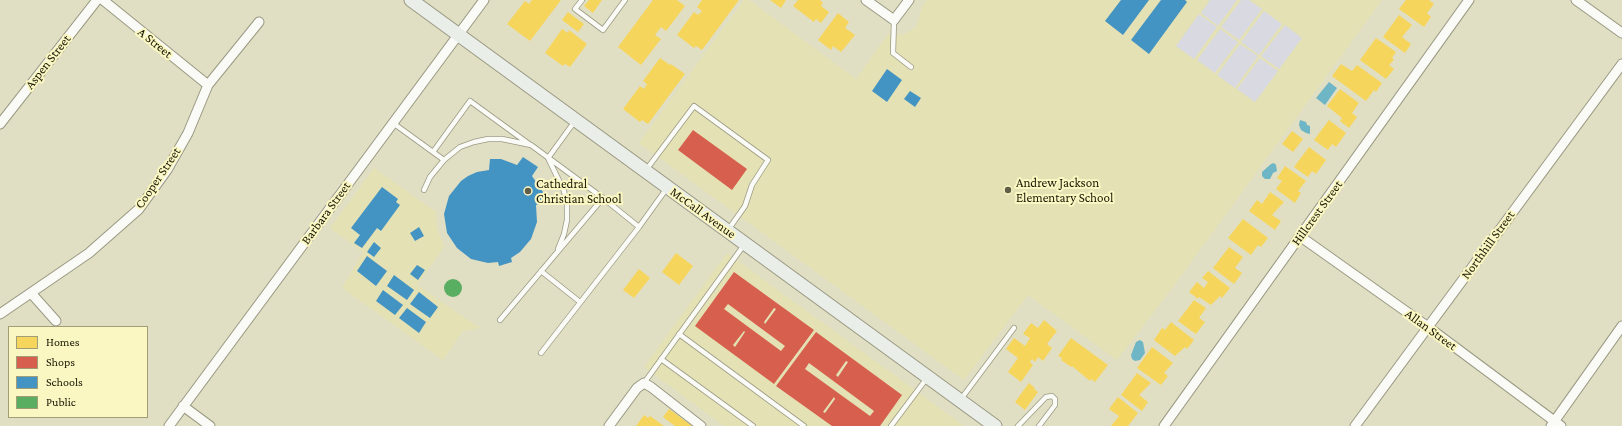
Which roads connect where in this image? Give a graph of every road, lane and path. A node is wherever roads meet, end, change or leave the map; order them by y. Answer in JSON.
{"nodes":[{"id":1,"x":97,"y":0,"type":"edge"},
{"id":2,"x":102,"y":0,"type":"edge"},
{"id":3,"x":411,"y":0,"type":"edge"},
{"id":4,"x":484,"y":0,"type":"edge"},
{"id":5,"x":582,"y":0,"type":"edge"},
{"id":6,"x":625,"y":0,"type":"edge"},
{"id":7,"x":866,"y":0,"type":"edge"},
{"id":8,"x":909,"y":0,"type":"edge"},
{"id":9,"x":1469,"y":0,"type":"edge"},
{"id":10,"x":1576,"y":0,"type":"edge"},
{"id":11,"x":894,"y":20,"type":"junction"},
{"id":12,"x":259,"y":22,"type":"dead end"},
{"id":13,"x":1622,"y":33,"type":"edge"},
{"id":14,"x":458,"y":35,"type":"junction"},
{"id":15,"x":1622,"y":64,"type":"edge"},
{"id":16,"x":911,"y":67,"type":"dead end"},
{"id":17,"x":208,"y":85,"type":"junction"},
{"id":18,"x":576,"y":119,"type":"junction"},
{"id":19,"x":392,"y":123,"type":"junction"},
{"id":20,"x":0,"y":124,"type":"edge"},
{"id":21,"x":531,"y":145,"type":"junction"},
{"id":22,"x":433,"y":152,"type":"junction"},
{"id":23,"x":548,"y":158,"type":"junction"},
{"id":24,"x":444,"y":160,"type":"junction"},
{"id":25,"x":646,"y":171,"type":"junction"},
{"id":26,"x":668,"y":187,"type":"junction"},
{"id":27,"x":424,"y":190,"type":"dead end"},
{"id":28,"x":603,"y":198,"type":"junction"},
{"id":29,"x":639,"y":227,"type":"junction"},
{"id":30,"x":727,"y":231,"type":"junction"},
{"id":31,"x":1300,"y":236,"type":"junction"},
{"id":32,"x":745,"y":244,"type":"junction"},
{"id":33,"x":551,"y":260,"type":"junction"},
{"id":34,"x":541,"y":271,"type":"junction"},
{"id":35,"x":31,"y":293,"type":"junction"},
{"id":36,"x":580,"y":302,"type":"junction"},
{"id":37,"x":0,"y":314,"type":"edge"},
{"id":38,"x":500,"y":320,"type":"dead end"},
{"id":39,"x":56,"y":321,"type":"dead end"},
{"id":40,"x":1622,"y":326,"type":"edge"},
{"id":41,"x":1428,"y":327,"type":"junction"},
{"id":42,"x":1014,"y":328,"type":"dead end"},
{"id":43,"x":680,"y":334,"type":"junction"},
{"id":44,"x":541,"y":353,"type":"dead end"},
{"id":45,"x":661,"y":359,"type":"junction"},
{"id":46,"x":928,"y":377,"type":"junction"},
{"id":47,"x":644,"y":383,"type":"junction"},
{"id":48,"x":960,"y":400,"type":"junction"},
{"id":49,"x":183,"y":406,"type":"junction"},
{"id":50,"x":1556,"y":424,"type":"edge"},
{"id":51,"x":168,"y":426,"type":"edge"},
{"id":52,"x":210,"y":426,"type":"edge"},
{"id":53,"x":609,"y":426,"type":"edge"},
{"id":54,"x":701,"y":426,"type":"edge"},
{"id":55,"x":753,"y":426,"type":"edge"},
{"id":56,"x":804,"y":426,"type":"edge"},
{"id":57,"x":891,"y":426,"type":"edge"},
{"id":58,"x":995,"y":426,"type":"edge"},
{"id":59,"x":1018,"y":426,"type":"edge"},
{"id":60,"x":1039,"y":426,"type":"edge"},
{"id":61,"x":1164,"y":426,"type":"edge"},
{"id":62,"x":1355,"y":426,"type":"edge"}],
"edges":[{"from":1,"to":20,"type":"street","name":"Aspen Street"},
{"from":2,"to":17,"type":"street","name":"A Street"},
{"from":3,"to":14,"type":"main road","name":"McCall Avenue"},
{"from":4,"to":14,"type":"street","name":"Barbara Street"},
{"from":5,"to":6,"type":"lane"},
{"from":7,"to":11,"type":"street"},
{"from":8,"to":11,"type":"street"},
{"from":9,"to":31,"type":"street","name":"Hillcrest Street"},
{"from":10,"to":13,"type":"street"},
{"from":11,"to":16,"type":"lane"},
{"from":12,"to":17,"type":"street","name":"Cooper Street"},
{"from":14,"to":18,"type":"main road","name":"McCall Avenue"},
{"from":14,"to":19,"type":"street","name":"Barbara Street"},
{"from":15,"to":41,"type":"street","name":"Northhill Street"},
{"from":17,"to":35,"type":"street","name":"Cooper Street"},
{"from":18,"to":23,"type":"lane"},
{"from":18,"to":25,"type":"main road","name":"McCall Avenue"},
{"from":19,"to":22,"type":"lane"},
{"from":19,"to":49,"type":"street","name":"Barbara Street"},
{"from":21,"to":22,"type":"lane"},
{"from":21,"to":23,"type":"lane"},
{"from":21,"to":24,"type":"lane"},
{"from":22,"to":24,"type":"lane"},
{"from":23,"to":28,"type":"lane"},
{"from":23,"to":33,"type":"lane"},
{"from":24,"to":27,"type":"lane"},
{"from":25,"to":26,"type":"main road","name":"McCall Avenue"},
{"from":25,"to":30,"type":"lane"},
{"from":26,"to":29,"type":"lane"},
{"from":26,"to":30,"type":"main road","name":"McCall Avenue"},
{"from":28,"to":29,"type":"lane"},
{"from":28,"to":33,"type":"lane"},
{"from":29,"to":36,"type":"lane"},
{"from":30,"to":32,"type":"main road","name":"McCall Avenue"},
{"from":31,"to":41,"type":"street","name":"Allan Street"},
{"from":31,"to":61,"type":"street","name":"Hillcrest Street"},
{"from":32,"to":43,"type":"lane"},
{"from":32,"to":46,"type":"main road","name":"McCall Avenue"},
{"from":33,"to":34,"type":"lane"},
{"from":34,"to":36,"type":"lane"},
{"from":34,"to":38,"type":"lane"},
{"from":35,"to":37,"type":"street","name":"Cooper Street"},
{"from":35,"to":39,"type":"street"},
{"from":36,"to":44,"type":"lane"},
{"from":40,"to":50,"type":"street"},
{"from":41,"to":50,"type":"street","name":"Allan Street"},
{"from":41,"to":62,"type":"street","name":"Northhill Street"},
{"from":42,"to":48,"type":"lane"},
{"from":43,"to":45,"type":"lane"},
{"from":43,"to":56,"type":"lane"},
{"from":45,"to":47,"type":"lane"},
{"from":45,"to":55,"type":"lane"},
{"from":46,"to":48,"type":"main road","name":"McCall Avenue"},
{"from":46,"to":57,"type":"lane"},
{"from":47,"to":53,"type":"street"},
{"from":47,"to":54,"type":"street"},
{"from":48,"to":58,"type":"main road","name":"McCall Avenue"},
{"from":49,"to":51,"type":"street","name":"Barbara Street"},
{"from":49,"to":52,"type":"street"},
{"from":59,"to":60,"type":"lane"}]}
